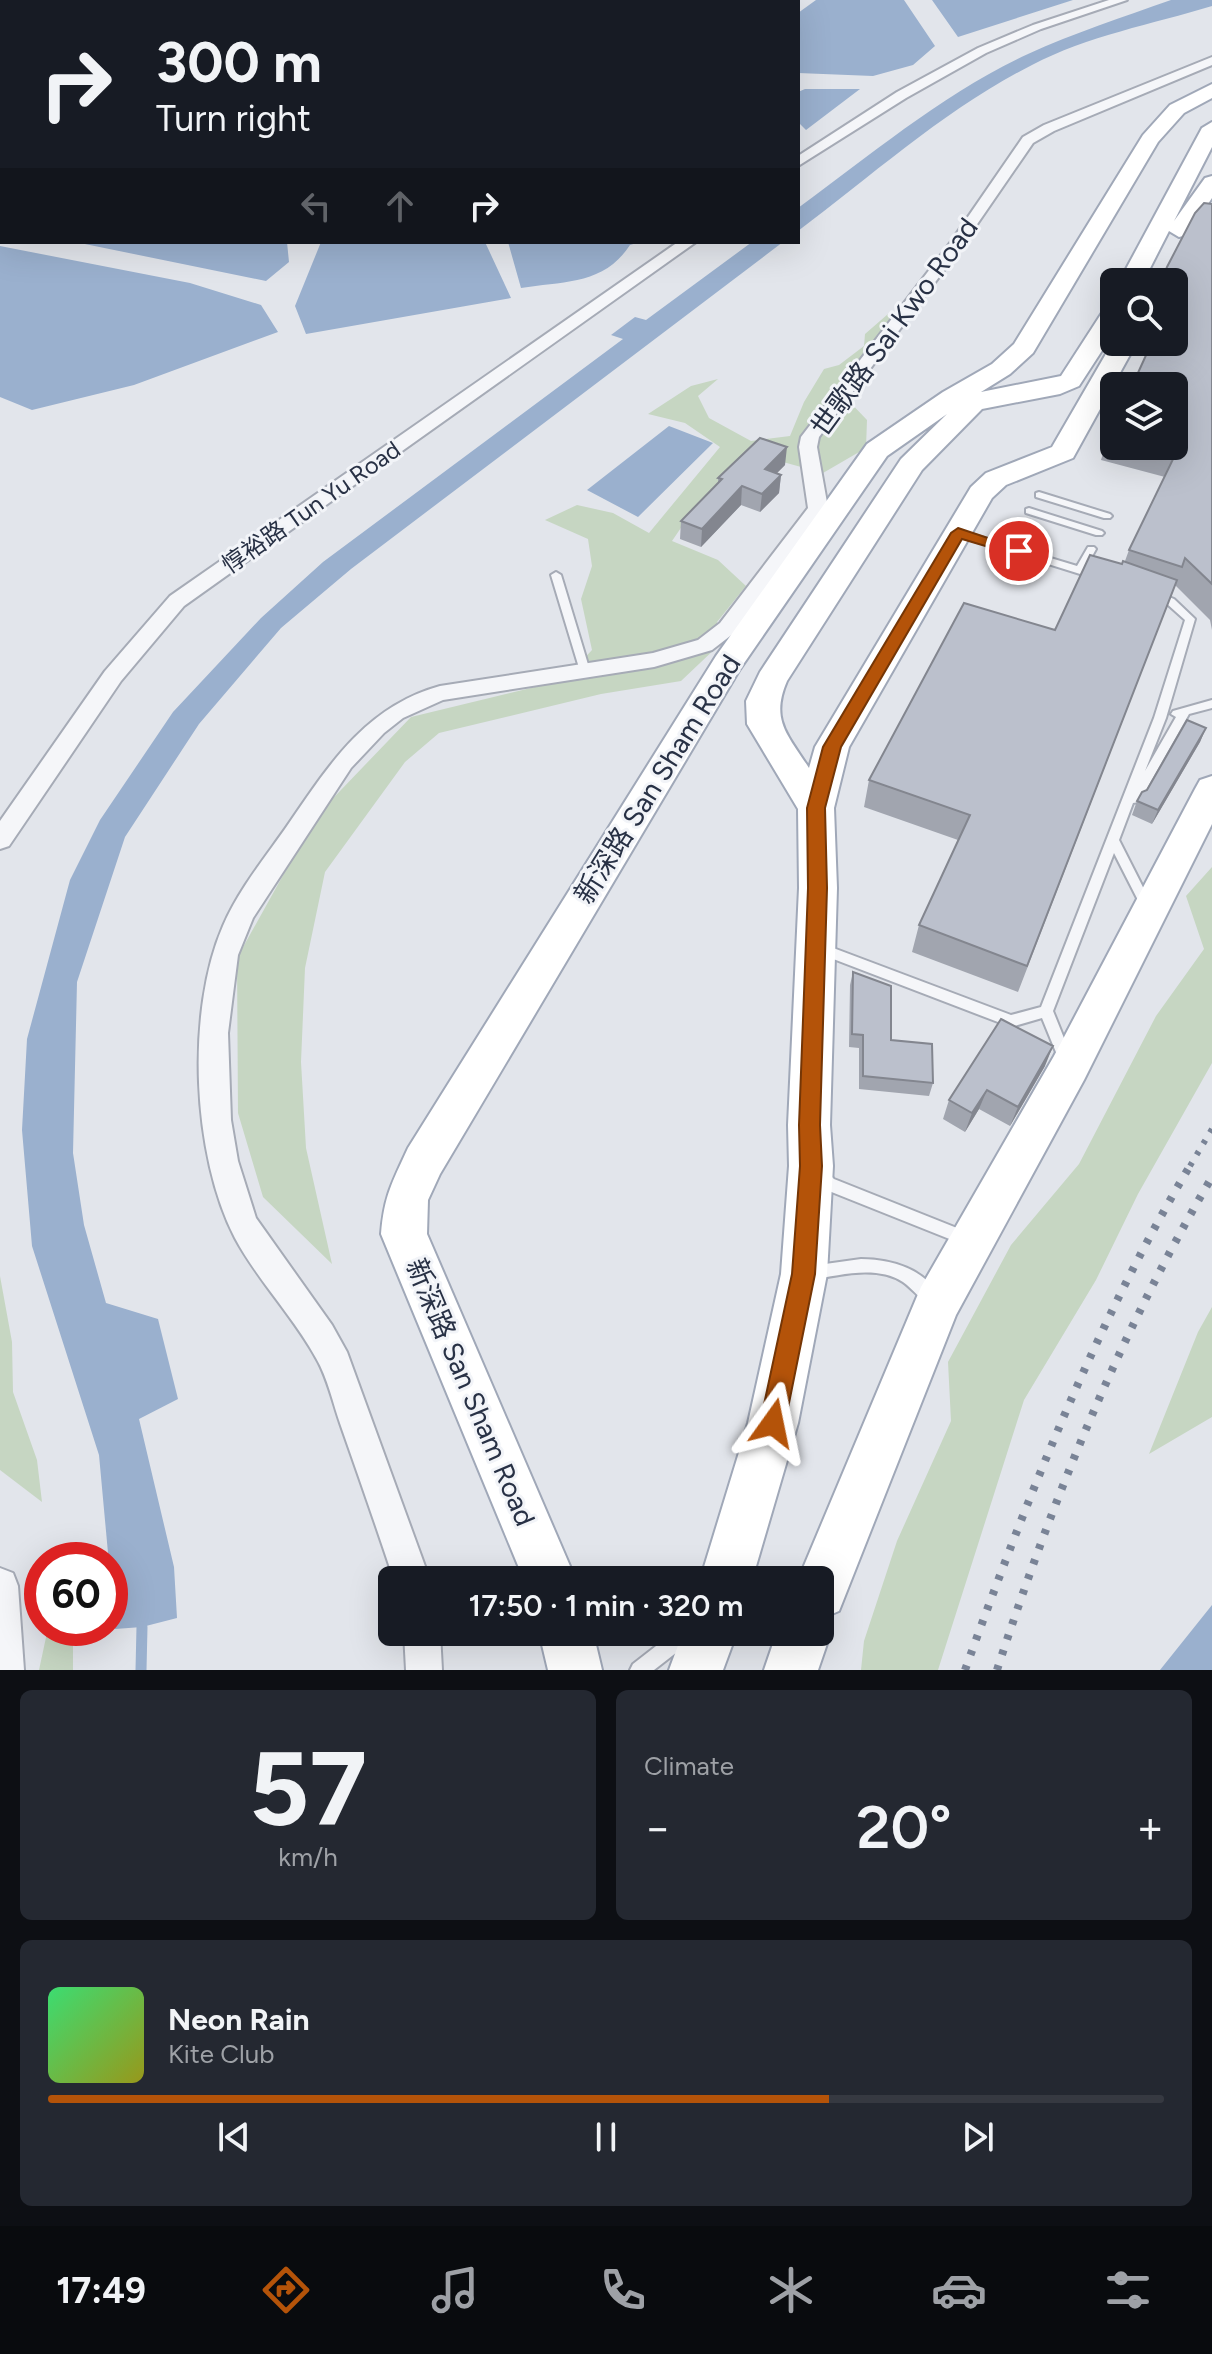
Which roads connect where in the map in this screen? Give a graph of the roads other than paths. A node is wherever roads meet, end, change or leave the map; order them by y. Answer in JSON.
{"nodes":[{"id":1,"x":1121,"y":0,"type":"edge"},
{"id":2,"x":1212,"y":61,"type":"edge"},
{"id":3,"x":1212,"y":90,"type":"edge"},
{"id":4,"x":1212,"y":128,"type":"edge"},
{"id":5,"x":800,"y":161,"type":"edge"},
{"id":6,"x":1212,"y":182,"type":"edge"},
{"id":7,"x":685,"y":244,"type":"edge"},
{"id":8,"x":1138,"y":268,"type":"edge"},
{"id":9,"x":1161,"y":268,"type":"edge"},
{"id":10,"x":1100,"y":335,"type":"edge"},
{"id":11,"x":1117,"y":356,"type":"edge"},
{"id":12,"x":1039,"y":495,"type":"dead end"},
{"id":13,"x":1029,"y":511,"type":"dead end"},
{"id":14,"x":1107,"y":516,"type":"dead end"},
{"id":15,"x":958,"y":533,"type":"junction"},
{"id":16,"x":1099,"y":533,"type":"dead end"},
{"id":17,"x":1091,"y":549,"type":"dead end"},
{"id":18,"x":1080,"y":570,"type":"junction"},
{"id":19,"x":556,"y":575,"type":"dead end"},
{"id":20,"x":1109,"y":579,"type":"edge"},
{"id":21,"x":1138,"y":588,"type":"edge"},
{"id":22,"x":585,"y":671,"type":"junction"},
{"id":23,"x":1212,"y":704,"type":"edge"},
{"id":24,"x":1185,"y":711,"type":"junction"},
{"id":25,"x":1160,"y":718,"type":"junction"},
{"id":26,"x":1212,"y":789,"type":"edge"},
{"id":27,"x":816,"y":808,"type":"junction"},
{"id":28,"x":0,"y":840,"type":"edge"},
{"id":29,"x":1113,"y":840,"type":"junction"},
{"id":30,"x":1149,"y":912,"type":"junction"},
{"id":31,"x":816,"y":946,"type":"junction"},
{"id":32,"x":1046,"y":1011,"type":"junction"},
{"id":33,"x":1069,"y":1068,"type":"junction"},
{"id":34,"x":811,"y":1166,"type":"junction"},
{"id":35,"x":970,"y":1240,"type":"junction"},
{"id":36,"x":804,"y":1274,"type":"junction"},
{"id":37,"x":937,"y":1303,"type":"junction"},
{"id":38,"x":407,"y":1566,"type":"edge"},
{"id":39,"x":544,"y":1566,"type":"edge"},
{"id":40,"x":730,"y":1566,"type":"edge"},
{"id":41,"x":831,"y":1566,"type":"edge"},
{"id":42,"x":0,"y":1586,"type":"edge"},
{"id":43,"x":423,"y":1646,"type":"edge"},
{"id":44,"x":569,"y":1646,"type":"edge"},
{"id":45,"x":671,"y":1646,"type":"edge"},
{"id":46,"x":705,"y":1646,"type":"edge"},
{"id":47,"x":799,"y":1646,"type":"edge"},
{"id":48,"x":6,"y":1670,"type":"edge"},
{"id":49,"x":424,"y":1670,"type":"edge"},
{"id":50,"x":575,"y":1670,"type":"edge"},
{"id":51,"x":639,"y":1670,"type":"edge"},
{"id":52,"x":696,"y":1670,"type":"edge"},
{"id":53,"x":791,"y":1670,"type":"edge"}],
"edges":[{"from":1,"to":5,"type":"street"},
{"from":2,"to":22,"type":"street","name":"世歌路 Sai Kwo Road"},
{"from":3,"to":39,"type":"main road","name":"新深路 San Sham Road"},
{"from":4,"to":8,"type":"main road"},
{"from":6,"to":9,"type":"main road"},
{"from":7,"to":28,"type":"street","name":"惇裕路 Tun Yu Road"},
{"from":10,"to":27,"type":"main road","name":"新深路 San Sham Road"},
{"from":11,"to":15,"type":"main road"},
{"from":12,"to":14,"type":"lane"},
{"from":13,"to":16,"type":"lane"},
{"from":15,"to":18,"type":"lane"},
{"from":15,"to":27,"type":"main road"},
{"from":17,"to":18,"type":"lane"},
{"from":18,"to":20,"type":"lane"},
{"from":19,"to":22,"type":"lane"},
{"from":21,"to":25,"type":"lane"},
{"from":22,"to":38,"type":"street","name":"世歌路 Sai Kwo Road"},
{"from":23,"to":24,"type":"lane"},
{"from":24,"to":25,"type":"lane"},
{"from":24,"to":29,"type":"lane"},
{"from":25,"to":29,"type":"lane"},
{"from":26,"to":30,"type":"main road"},
{"from":27,"to":31,"type":"main road"},
{"from":29,"to":30,"type":"lane"},
{"from":29,"to":32,"type":"lane"},
{"from":30,"to":33,"type":"main road"},
{"from":31,"to":32,"type":"lane"},
{"from":31,"to":34,"type":"main road"},
{"from":32,"to":33,"type":"lane"},
{"from":33,"to":35,"type":"main road"},
{"from":34,"to":35,"type":"lane"},
{"from":34,"to":36,"type":"main road"},
{"from":35,"to":37,"type":"main road"},
{"from":36,"to":37,"type":"lane"},
{"from":36,"to":40,"type":"main road"},
{"from":37,"to":41,"type":"main road"},
{"from":42,"to":48,"type":"street"},
{"from":43,"to":49,"type":"street"},
{"from":44,"to":50,"type":"main road"},
{"from":45,"to":51,"type":"lane"},
{"from":46,"to":52,"type":"main road"},
{"from":47,"to":53,"type":"main road"}]}
